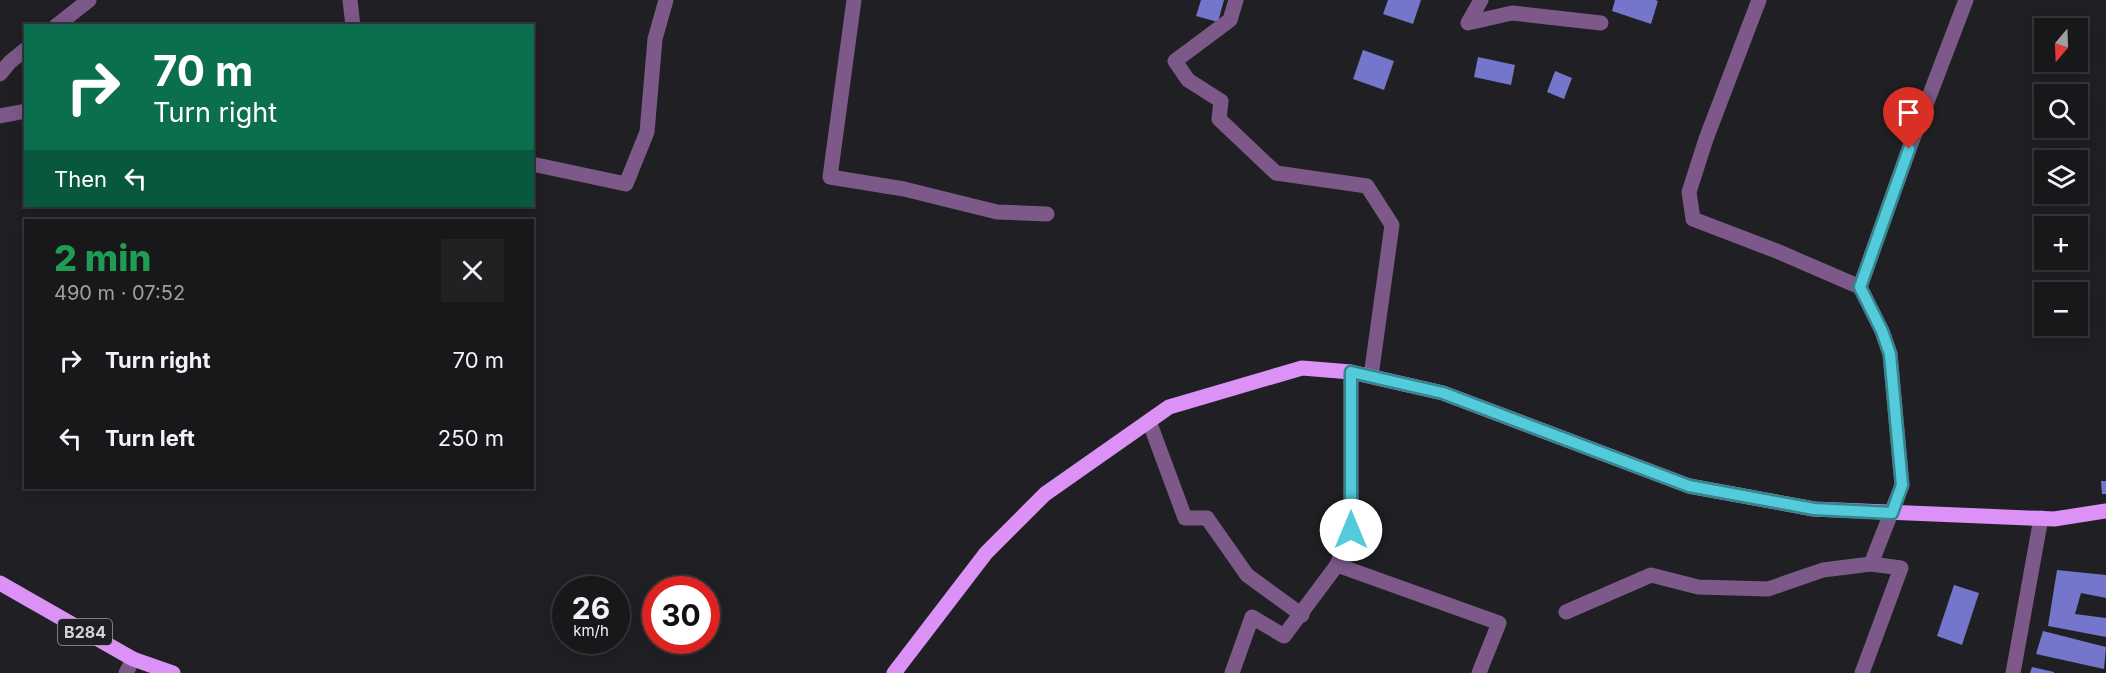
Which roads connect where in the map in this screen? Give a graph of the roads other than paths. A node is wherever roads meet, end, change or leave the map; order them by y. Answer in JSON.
{"nodes":[{"id":1,"x":89,"y":0,"type":"edge"},
{"id":2,"x":350,"y":0,"type":"edge"},
{"id":3,"x":666,"y":0,"type":"edge"},
{"id":4,"x":854,"y":0,"type":"edge"},
{"id":5,"x":1236,"y":0,"type":"edge"},
{"id":6,"x":1481,"y":0,"type":"edge"},
{"id":7,"x":1759,"y":0,"type":"edge"},
{"id":8,"x":1966,"y":0,"type":"edge"},
{"id":9,"x":1601,"y":23,"type":"dead end"},
{"id":10,"x":59,"y":24,"type":"edge"},
{"id":11,"x":353,"y":24,"type":"edge"},
{"id":12,"x":24,"y":51,"type":"edge"},
{"id":13,"x":0,"y":74,"type":"edge"},
{"id":14,"x":24,"y":111,"type":"edge"},
{"id":15,"x":0,"y":116,"type":"edge"},
{"id":16,"x":534,"y":164,"type":"edge"},
{"id":17,"x":1047,"y":214,"type":"dead end"},
{"id":18,"x":1860,"y":287,"type":"junction"},
{"id":19,"x":1351,"y":372,"type":"junction"},
{"id":20,"x":1371,"y":376,"type":"junction"},
{"id":21,"x":1149,"y":420,"type":"junction"},
{"id":22,"x":2106,"y":512,"type":"edge"},
{"id":23,"x":1892,"y":513,"type":"junction"},
{"id":24,"x":2041,"y":519,"type":"junction"},
{"id":25,"x":1872,"y":564,"type":"junction"},
{"id":26,"x":1336,"y":565,"type":"junction"},
{"id":27,"x":0,"y":583,"type":"edge"},
{"id":28,"x":1566,"y":612,"type":"dead end"},
{"id":29,"x":1302,"y":615,"type":"junction"},
{"id":30,"x":130,"y":666,"type":"edge"},
{"id":31,"x":173,"y":673,"type":"edge"},
{"id":32,"x":894,"y":673,"type":"edge"},
{"id":33,"x":1232,"y":673,"type":"edge"},
{"id":34,"x":1479,"y":673,"type":"edge"},
{"id":35,"x":1862,"y":673,"type":"edge"},
{"id":36,"x":2013,"y":673,"type":"edge"}],
"edges":[{"from":1,"to":10,"type":"street"},
{"from":2,"to":11,"type":"street"},
{"from":3,"to":16,"type":"street"},
{"from":4,"to":17,"type":"street"},
{"from":5,"to":20,"type":"street"},
{"from":6,"to":9,"type":"street"},
{"from":7,"to":18,"type":"street"},
{"from":8,"to":18,"type":"street"},
{"from":12,"to":13,"type":"street"},
{"from":14,"to":15,"type":"street"},
{"from":18,"to":23,"type":"street"},
{"from":19,"to":20,"type":"main road"},
{"from":19,"to":21,"type":"main road"},
{"from":19,"to":26,"type":"street"},
{"from":20,"to":23,"type":"main road"},
{"from":21,"to":29,"type":"street"},
{"from":21,"to":32,"type":"main road"},
{"from":22,"to":24,"type":"main road"},
{"from":23,"to":24,"type":"main road"},
{"from":23,"to":25,"type":"street"},
{"from":24,"to":36,"type":"street"},
{"from":25,"to":28,"type":"street"},
{"from":25,"to":35,"type":"street"},
{"from":26,"to":29,"type":"street"},
{"from":26,"to":34,"type":"street"},
{"from":27,"to":30,"type":"main road","number":"B284"},
{"from":29,"to":33,"type":"street"},
{"from":30,"to":31,"type":"main road","number":"B284"}]}
